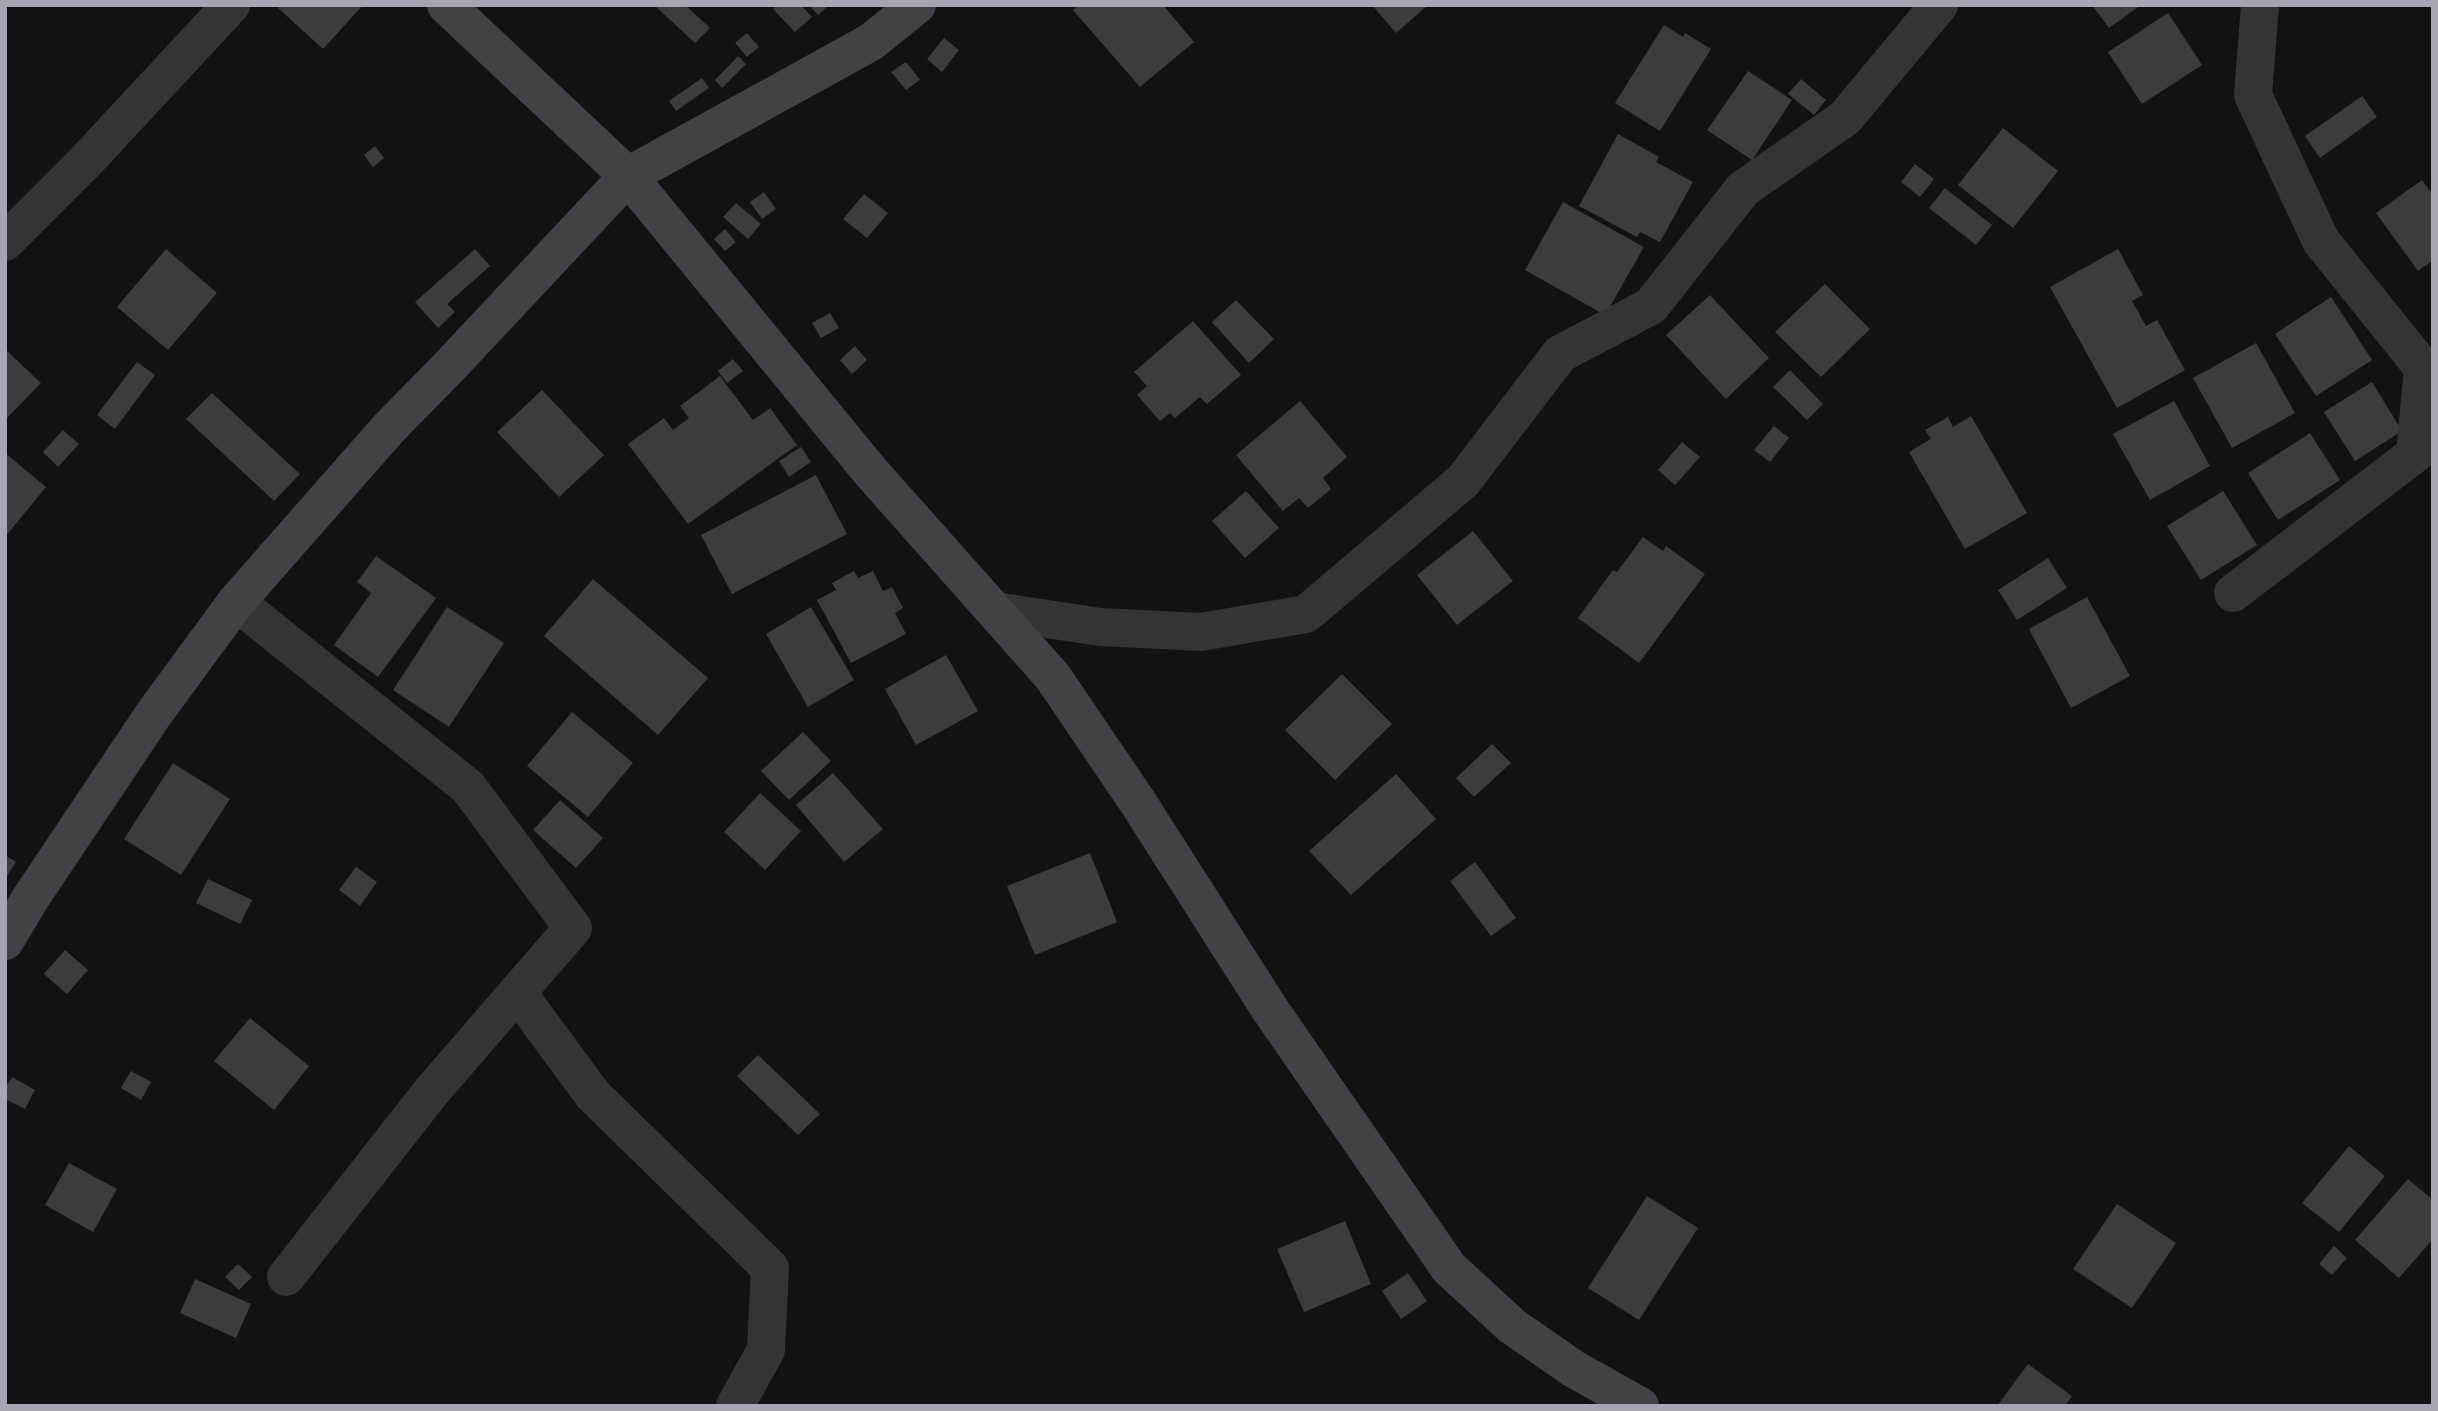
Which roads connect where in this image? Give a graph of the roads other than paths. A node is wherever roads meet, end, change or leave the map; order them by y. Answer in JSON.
{"nodes":[{"id":1,"x":231,"y":5,"type":"edge"},
{"id":2,"x":446,"y":5,"type":"edge"},
{"id":3,"x":917,"y":5,"type":"edge"},
{"id":4,"x":1939,"y":5,"type":"edge"},
{"id":5,"x":2260,"y":5,"type":"edge"},
{"id":6,"x":628,"y":176,"type":"junction"},
{"id":7,"x":5,"y":242,"type":"edge"},
{"id":8,"x":2233,"y":593,"type":"dead end"},
{"id":9,"x":236,"y":602,"type":"junction"},
{"id":10,"x":995,"y":611,"type":"junction"},
{"id":11,"x":5,"y":941,"type":"edge"},
{"id":12,"x":517,"y":992,"type":"junction"},
{"id":13,"x":286,"y":1277,"type":"dead end"},
{"id":14,"x":735,"y":1406,"type":"edge"},
{"id":15,"x":1640,"y":1406,"type":"edge"}],
"edges":[{"from":1,"to":7,"type":"street"},
{"from":2,"to":6,"type":"street"},
{"from":3,"to":6,"type":"street"},
{"from":4,"to":10,"type":"street"},
{"from":5,"to":8,"type":"street"},
{"from":6,"to":9,"type":"street"},
{"from":6,"to":10,"type":"street"},
{"from":9,"to":11,"type":"street"},
{"from":9,"to":12,"type":"street"},
{"from":10,"to":15,"type":"street"},
{"from":12,"to":13,"type":"street"},
{"from":12,"to":14,"type":"street"}]}
